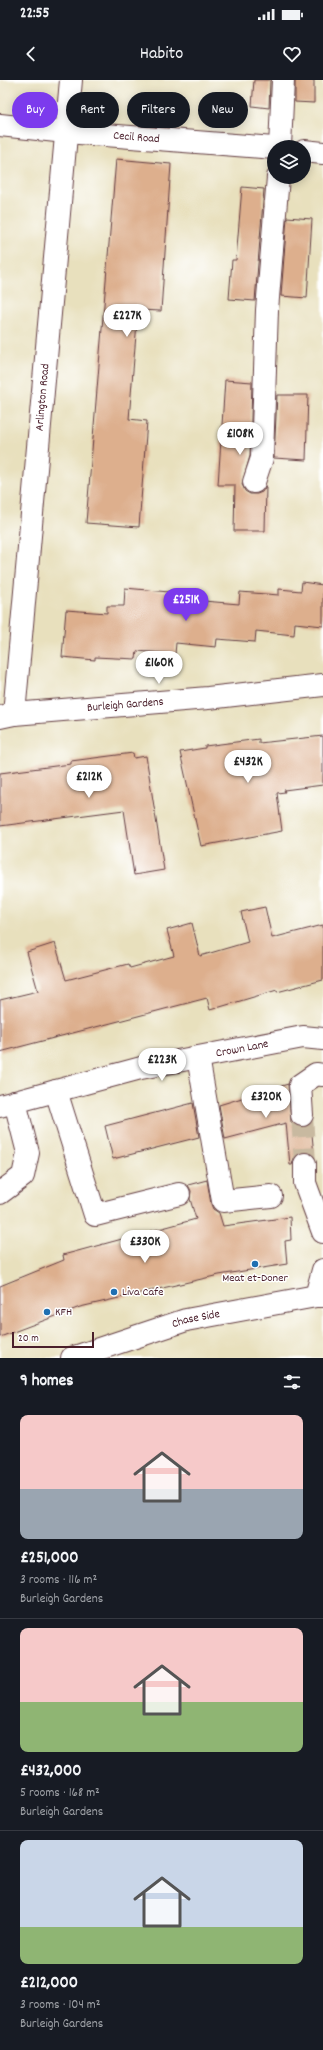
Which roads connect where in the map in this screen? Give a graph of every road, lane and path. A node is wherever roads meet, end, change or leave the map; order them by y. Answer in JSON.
{"nodes":[{"id":1,"x":71,"y":80,"type":"edge"},
{"id":2,"x":284,"y":80,"type":"edge"},
{"id":3,"x":0,"y":125,"type":"edge"},
{"id":4,"x":66,"y":132,"type":"junction"},
{"id":5,"x":280,"y":140,"type":"edge"},
{"id":6,"x":267,"y":147,"type":"edge"},
{"id":7,"x":311,"y":152,"type":"edge"},
{"id":8,"x":323,"y":153,"type":"edge"},
{"id":9,"x":277,"y":184,"type":"edge"},
{"id":10,"x":254,"y":482,"type":"dead end"},
{"id":11,"x":323,"y":685,"type":"edge"},
{"id":12,"x":7,"y":716,"type":"edge"},
{"id":13,"x":323,"y":1039,"type":"edge"},
{"id":14,"x":198,"y":1057,"type":"junction"},
{"id":15,"x":323,"y":1075,"type":"edge"},
{"id":16,"x":56,"y":1091,"type":"junction"},
{"id":17,"x":7,"y":1104,"type":"edge"},
{"id":18,"x":302,"y":1115,"type":"tunnel mouth"},
{"id":19,"x":311,"y":1177,"type":"tunnel mouth"},
{"id":20,"x":0,"y":1193,"type":"edge"},
{"id":21,"x":179,"y":1194,"type":"dead end"},
{"id":22,"x":271,"y":1196,"type":"dead end"},
{"id":23,"x":323,"y":1232,"type":"edge"},
{"id":24,"x":323,"y":1270,"type":"edge"},
{"id":25,"x":320,"y":1296,"type":"edge"},
{"id":26,"x":106,"y":1352,"type":"edge"},
{"id":27,"x":72,"y":1358,"type":"edge"}],
"edges":[{"from":1,"to":4,"type":"street","name":"Arlington Road"},
{"from":2,"to":5,"type":"street"},
{"from":3,"to":4,"type":"street","name":"Cecil Road"},
{"from":4,"to":6,"type":"street","name":"Cecil Road"},
{"from":4,"to":12,"type":"street","name":"Arlington Road"},
{"from":7,"to":8,"type":"street"},
{"from":9,"to":10,"type":"street"},
{"from":11,"to":12,"type":"street","name":"Burleigh Gardens"},
{"from":13,"to":14,"type":"street","name":"Crown Lane"},
{"from":14,"to":16,"type":"street","name":"Crown Lane"},
{"from":14,"to":22,"type":"street"},
{"from":15,"to":18,"type":"street"},
{"from":16,"to":17,"type":"street","name":"Crown Lane"},
{"from":16,"to":21,"type":"street"},
{"from":17,"to":20,"type":"street"},
{"from":19,"to":23,"type":"street"},
{"from":24,"to":25,"type":"street"},
{"from":25,"to":26,"type":"street","name":"Chase Side"},
{"from":26,"to":27,"type":"street","name":"Chase Side"}]}
